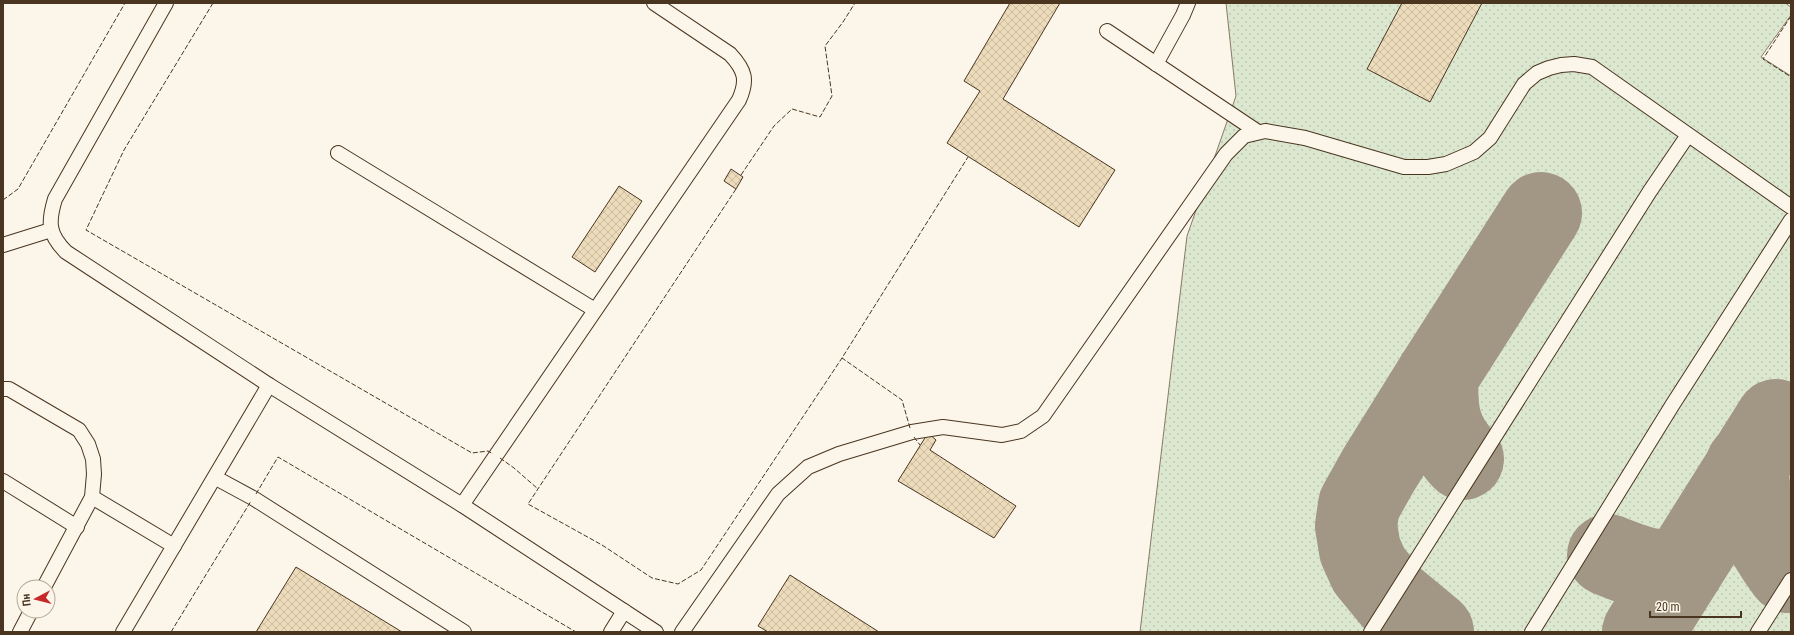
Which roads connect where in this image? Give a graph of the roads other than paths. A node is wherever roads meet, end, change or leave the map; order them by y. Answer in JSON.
{"nodes":[{"id":1,"x":166,"y":3,"type":"edge"},
{"id":2,"x":654,"y":3,"type":"edge"},
{"id":3,"x":1188,"y":3,"type":"edge"},
{"id":4,"x":1107,"y":31,"type":"dead end"},
{"id":5,"x":1156,"y":64,"type":"junction"},
{"id":6,"x":1258,"y":132,"type":"junction"},
{"id":7,"x":1688,"y":135,"type":"junction"},
{"id":8,"x":338,"y":153,"type":"dead end"},
{"id":9,"x":1791,"y":207,"type":"edge"},
{"id":10,"x":1791,"y":220,"type":"edge"},
{"id":11,"x":51,"y":230,"type":"junction"},
{"id":12,"x":3,"y":245,"type":"edge"},
{"id":13,"x":595,"y":310,"type":"junction"},
{"id":14,"x":269,"y":385,"type":"junction"},
{"id":15,"x":3,"y":389,"type":"edge"},
{"id":16,"x":216,"y":478,"type":"junction"},
{"id":17,"x":3,"y":481,"type":"edge"},
{"id":18,"x":92,"y":496,"type":"junction"},
{"id":19,"x":462,"y":506,"type":"junction"},
{"id":20,"x":77,"y":527,"type":"junction"},
{"id":21,"x":174,"y":546,"type":"junction"},
{"id":22,"x":48,"y":579,"type":"edge"},
{"id":23,"x":1791,"y":580,"type":"edge"},
{"id":24,"x":624,"y":611,"type":"junction"},
{"id":25,"x":27,"y":619,"type":"edge"},
{"id":26,"x":20,"y":632,"type":"edge"},
{"id":27,"x":123,"y":632,"type":"edge"},
{"id":28,"x":464,"y":632,"type":"edge"},
{"id":29,"x":611,"y":632,"type":"edge"},
{"id":30,"x":656,"y":632,"type":"edge"},
{"id":31,"x":682,"y":632,"type":"edge"},
{"id":32,"x":1371,"y":632,"type":"edge"},
{"id":33,"x":1532,"y":632,"type":"edge"},
{"id":34,"x":1758,"y":632,"type":"edge"}],
"edges":[{"from":1,"to":11,"type":"lane"},
{"from":2,"to":13,"type":"lane"},
{"from":3,"to":5,"type":"lane"},
{"from":4,"to":5,"type":"lane"},
{"from":5,"to":6,"type":"lane"},
{"from":6,"to":7,"type":"lane"},
{"from":6,"to":31,"type":"lane"},
{"from":7,"to":9,"type":"lane"},
{"from":7,"to":32,"type":"lane"},
{"from":8,"to":13,"type":"lane"},
{"from":10,"to":33,"type":"lane"},
{"from":11,"to":12,"type":"lane"},
{"from":11,"to":14,"type":"lane"},
{"from":13,"to":19,"type":"lane"},
{"from":14,"to":16,"type":"lane"},
{"from":14,"to":19,"type":"lane"},
{"from":15,"to":18,"type":"lane"},
{"from":16,"to":21,"type":"lane"},
{"from":16,"to":28,"type":"lane"},
{"from":17,"to":20,"type":"lane"},
{"from":18,"to":20,"type":"lane"},
{"from":18,"to":21,"type":"lane"},
{"from":19,"to":24,"type":"lane"},
{"from":20,"to":22,"type":"lane"},
{"from":21,"to":27,"type":"lane"},
{"from":23,"to":34,"type":"lane"},
{"from":24,"to":29,"type":"lane"},
{"from":24,"to":30,"type":"lane"},
{"from":25,"to":26,"type":"lane"}]}
